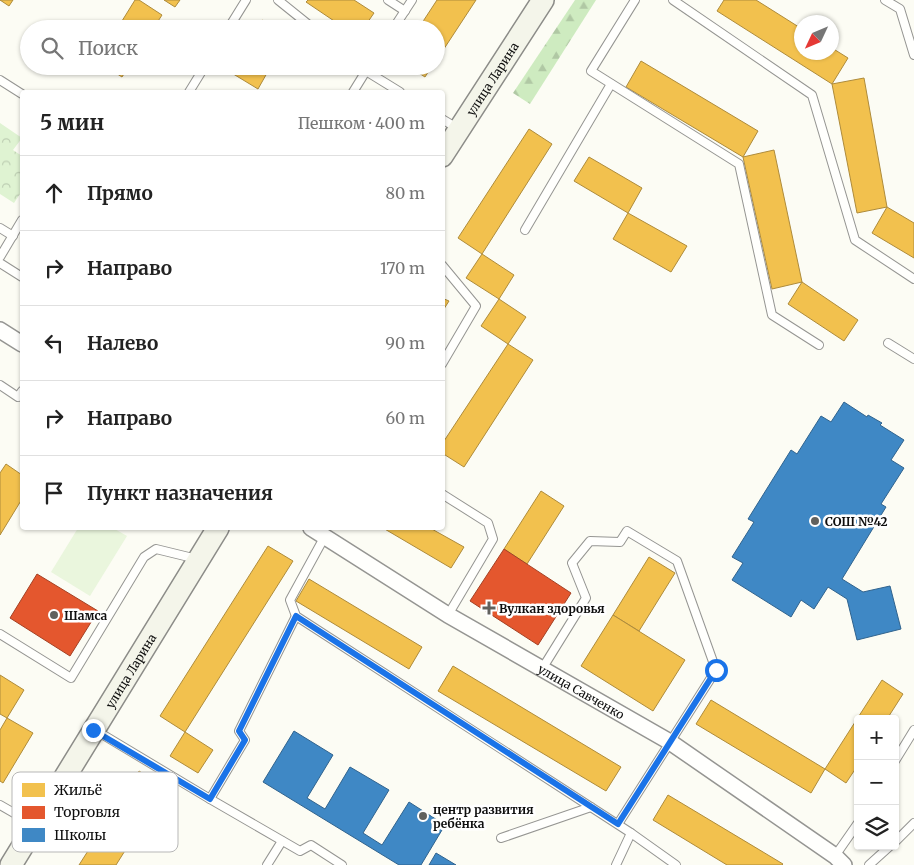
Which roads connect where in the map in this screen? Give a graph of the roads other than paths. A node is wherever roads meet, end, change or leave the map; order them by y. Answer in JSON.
{"nodes":[{"id":1,"x":246,"y":0,"type":"edge"},
{"id":2,"x":278,"y":0,"type":"edge"},
{"id":3,"x":388,"y":0,"type":"edge"},
{"id":4,"x":412,"y":0,"type":"edge"},
{"id":5,"x":542,"y":0,"type":"edge"},
{"id":6,"x":635,"y":0,"type":"edge"},
{"id":7,"x":673,"y":0,"type":"edge"},
{"id":8,"x":885,"y":0,"type":"edge"},
{"id":9,"x":405,"y":11,"type":"junction"},
{"id":10,"x":234,"y":20,"type":"edge"},
{"id":11,"x":303,"y":20,"type":"edge"},
{"id":12,"x":399,"y":20,"type":"edge"},
{"id":13,"x":914,"y":55,"type":"edge"},
{"id":14,"x":199,"y":75,"type":"edge"},
{"id":15,"x":362,"y":75,"type":"edge"},
{"id":16,"x":375,"y":75,"type":"edge"},
{"id":17,"x":0,"y":80,"type":"edge"},
{"id":18,"x":611,"y":84,"type":"junction"},
{"id":19,"x":190,"y":90,"type":"edge"},
{"id":20,"x":354,"y":90,"type":"edge"},
{"id":21,"x":397,"y":90,"type":"edge"},
{"id":22,"x":20,"y":93,"type":"edge"},
{"id":23,"x":451,"y":124,"type":"edge"},
{"id":24,"x":445,"y":145,"type":"edge"},
{"id":25,"x":20,"y":224,"type":"edge"},
{"id":26,"x":0,"y":228,"type":"edge"},
{"id":27,"x":525,"y":230,"type":"dead end"},
{"id":28,"x":13,"y":236,"type":"junction"},
{"id":29,"x":0,"y":257,"type":"edge"},
{"id":30,"x":0,"y":263,"type":"edge"},
{"id":31,"x":445,"y":269,"type":"edge"},
{"id":32,"x":20,"y":276,"type":"edge"},
{"id":33,"x":914,"y":279,"type":"edge"},
{"id":34,"x":0,"y":330,"type":"edge"},
{"id":35,"x":20,"y":343,"type":"edge"},
{"id":36,"x":888,"y":343,"type":"dead end"},
{"id":37,"x":819,"y":344,"type":"dead end"},
{"id":38,"x":445,"y":359,"type":"edge"},
{"id":39,"x":914,"y":359,"type":"edge"},
{"id":40,"x":0,"y":385,"type":"edge"},
{"id":41,"x":20,"y":394,"type":"edge"},
{"id":42,"x":445,"y":496,"type":"edge"},
{"id":43,"x":217,"y":530,"type":"edge"},
{"id":44,"x":314,"y":530,"type":"edge"},
{"id":45,"x":325,"y":536,"type":"junction"},
{"id":46,"x":199,"y":559,"type":"junction"},
{"id":47,"x":448,"y":615,"type":"junction"},
{"id":48,"x":296,"y":616,"type":"junction"},
{"id":49,"x":0,"y":634,"type":"edge"},
{"id":50,"x":542,"y":669,"type":"junction"},
{"id":51,"x":93,"y":730,"type":"junction"},
{"id":52,"x":914,"y":730,"type":"edge"},
{"id":53,"x":670,"y":742,"type":"junction"},
{"id":54,"x":896,"y":760,"type":"edge"},
{"id":55,"x":67,"y":772,"type":"edge"},
{"id":56,"x":164,"y":772,"type":"edge"},
{"id":57,"x":178,"y":780,"type":"edge"},
{"id":58,"x":210,"y":799,"type":"junction"},
{"id":59,"x":0,"y":805,"type":"edge"},
{"id":60,"x":591,"y":807,"type":"junction"},
{"id":61,"x":12,"y":812,"type":"edge"},
{"id":62,"x":914,"y":823,"type":"edge"},
{"id":63,"x":618,"y":824,"type":"junction"},
{"id":64,"x":854,"y":831,"type":"edge"},
{"id":65,"x":631,"y":832,"type":"junction"},
{"id":66,"x":501,"y":838,"type":"dead end"},
{"id":67,"x":899,"y":838,"type":"edge"},
{"id":68,"x":282,"y":841,"type":"junction"},
{"id":69,"x":886,"y":850,"type":"edge"},
{"id":70,"x":19,"y":852,"type":"edge"},
{"id":71,"x":840,"y":860,"type":"edge"},
{"id":72,"x":11,"y":865,"type":"edge"},
{"id":73,"x":268,"y":865,"type":"edge"},
{"id":74,"x":342,"y":865,"type":"edge"},
{"id":75,"x":616,"y":865,"type":"edge"},
{"id":76,"x":676,"y":865,"type":"edge"},
{"id":77,"x":869,"y":865,"type":"edge"}],
"edges":[{"from":1,"to":10,"type":"lane"},
{"from":2,"to":11,"type":"lane"},
{"from":3,"to":9,"type":"lane"},
{"from":4,"to":9,"type":"lane"},
{"from":5,"to":23,"type":"main road","name":"улица Ларина"},
{"from":6,"to":18,"type":"lane"},
{"from":7,"to":33,"type":"lane"},
{"from":8,"to":13,"type":"lane"},
{"from":9,"to":12,"type":"lane"},
{"from":14,"to":19,"type":"lane"},
{"from":15,"to":20,"type":"lane"},
{"from":16,"to":21,"type":"lane"},
{"from":17,"to":22,"type":"lane"},
{"from":18,"to":27,"type":"lane"},
{"from":18,"to":37,"type":"lane"},
{"from":23,"to":24,"type":"main road","name":"улица Ларина"},
{"from":25,"to":28,"type":"lane"},
{"from":26,"to":28,"type":"lane"},
{"from":28,"to":29,"type":"lane"},
{"from":30,"to":32,"type":"lane"},
{"from":31,"to":38,"type":"lane"},
{"from":34,"to":35,"type":"street"},
{"from":36,"to":39,"type":"lane"},
{"from":40,"to":41,"type":"lane"},
{"from":42,"to":47,"type":"lane"},
{"from":43,"to":46,"type":"main road","name":"улица Ларина"},
{"from":44,"to":45,"type":"street","name":"улица Савченко"},
{"from":45,"to":47,"type":"street","name":"улица Савченко"},
{"from":45,"to":48,"type":"lane"},
{"from":46,"to":49,"type":"lane"},
{"from":46,"to":51,"type":"main road","name":"улица Ларина"},
{"from":47,"to":50,"type":"street","name":"улица Савченко"},
{"from":48,"to":58,"type":"lane"},
{"from":48,"to":60,"type":"lane"},
{"from":50,"to":53,"type":"street","name":"улица Савченко"},
{"from":50,"to":53,"type":"lane"},
{"from":51,"to":55,"type":"main road","name":"улица Ларина"},
{"from":51,"to":56,"type":"lane"},
{"from":52,"to":54,"type":"lane"},
{"from":53,"to":63,"type":"lane"},
{"from":53,"to":71,"type":"street","name":"улица Савченко"},
{"from":57,"to":58,"type":"lane"},
{"from":58,"to":68,"type":"lane"},
{"from":59,"to":61,"type":"lane"},
{"from":60,"to":63,"type":"lane"},
{"from":60,"to":66,"type":"lane"},
{"from":62,"to":67,"type":"lane"},
{"from":63,"to":65,"type":"lane"},
{"from":64,"to":71,"type":"lane"},
{"from":65,"to":75,"type":"lane"},
{"from":65,"to":76,"type":"lane"},
{"from":68,"to":73,"type":"lane"},
{"from":68,"to":74,"type":"lane"},
{"from":69,"to":77,"type":"lane"},
{"from":70,"to":72,"type":"main road","name":"улица Ларина"}]}
